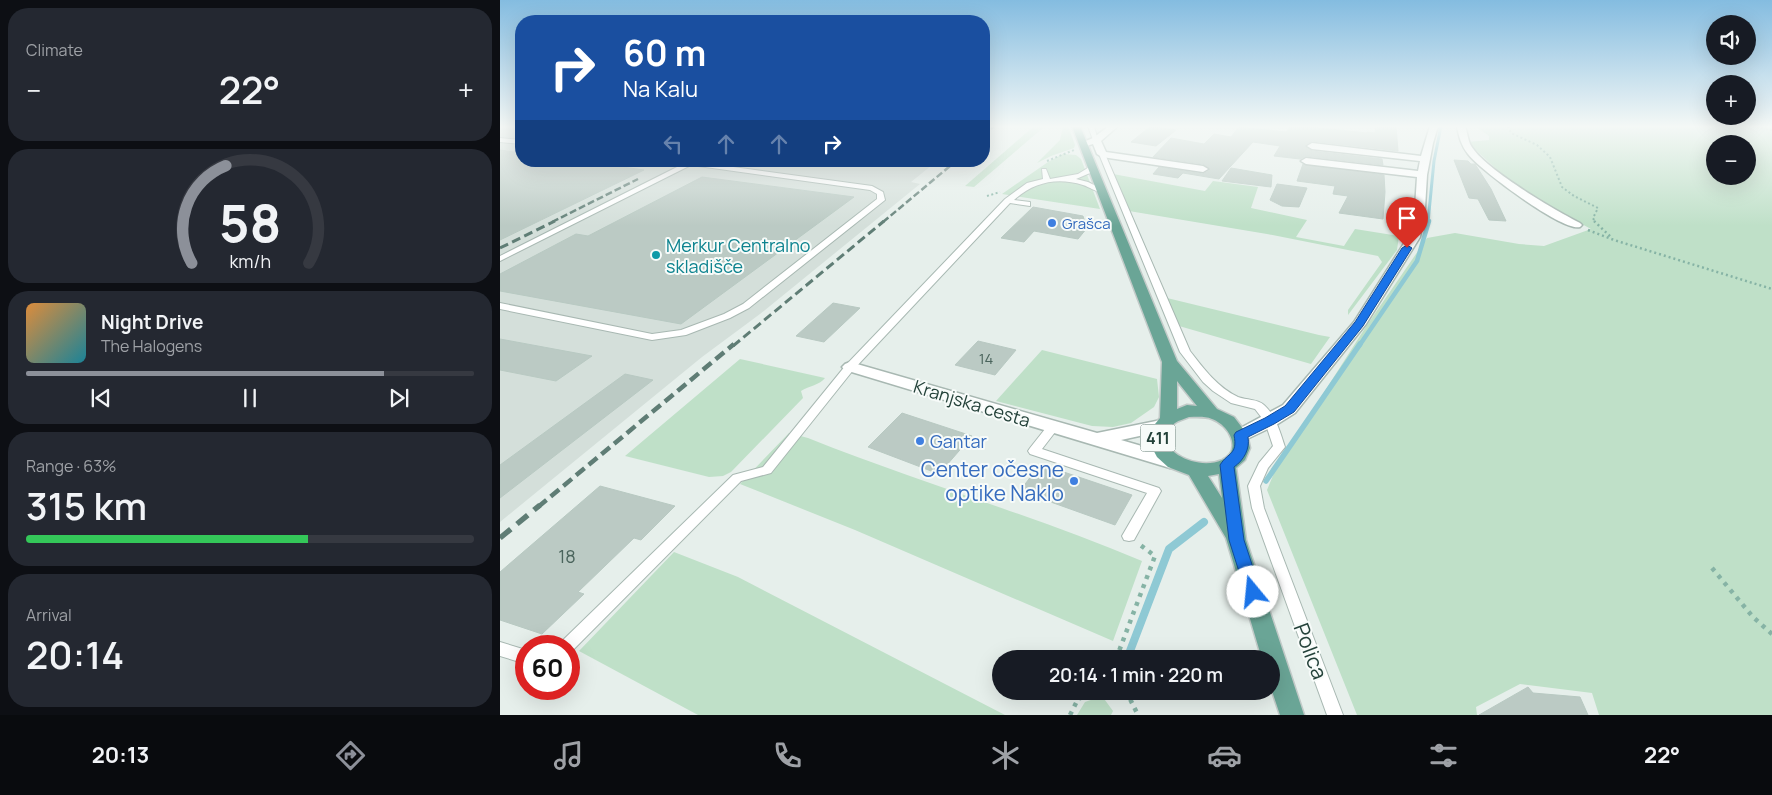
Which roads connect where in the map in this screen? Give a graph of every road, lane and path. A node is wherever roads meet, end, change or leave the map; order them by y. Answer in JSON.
{"nodes":[{"id":1,"x":1090,"y":159,"type":"edge"},
{"id":2,"x":1104,"y":159,"type":"edge"},
{"id":3,"x":1136,"y":159,"type":"edge"},
{"id":4,"x":1425,"y":159,"type":"edge"},
{"id":5,"x":1480,"y":159,"type":"edge"},
{"id":6,"x":1551,"y":159,"type":"edge"},
{"id":7,"x":1306,"y":161,"type":"dead end"},
{"id":8,"x":682,"y":167,"type":"edge"},
{"id":9,"x":719,"y":167,"type":"edge"},
{"id":10,"x":1093,"y":167,"type":"junction"},
{"id":11,"x":1044,"y":170,"type":"dead end"},
{"id":12,"x":1203,"y":170,"type":"dead end"},
{"id":13,"x":1422,"y":175,"type":"junction"},
{"id":14,"x":1060,"y":180,"type":"junction"},
{"id":15,"x":1047,"y":181,"type":"junction"},
{"id":16,"x":1102,"y":191,"type":"junction"},
{"id":17,"x":1008,"y":201,"type":"junction"},
{"id":18,"x":1027,"y":204,"type":"dead end"},
{"id":19,"x":1576,"y":225,"type":"joint"},
{"id":20,"x":1614,"y":240,"type":"junction"},
{"id":21,"x":500,"y":259,"type":"edge"},
{"id":22,"x":1772,"y":289,"type":"edge"},
{"id":23,"x":500,"y":306,"type":"edge"},
{"id":24,"x":1170,"y":362,"type":"junction"},
{"id":25,"x":850,"y":367,"type":"junction"},
{"id":26,"x":1210,"y":412,"type":"junction"},
{"id":27,"x":1270,"y":421,"type":"junction"},
{"id":28,"x":1164,"y":423,"type":"junction"},
{"id":29,"x":1052,"y":427,"type":"junction"},
{"id":30,"x":1241,"y":435,"type":"junction"},
{"id":31,"x":1095,"y":440,"type":"junction"},
{"id":32,"x":1170,"y":461,"type":"junction"},
{"id":33,"x":1227,"y":465,"type":"junction"},
{"id":34,"x":1195,"y":470,"type":"junction"},
{"id":35,"x":1129,"y":536,"type":"joint"},
{"id":36,"x":1236,"y":540,"type":"junction"},
{"id":37,"x":1712,"y":568,"type":"dead end"},
{"id":38,"x":1772,"y":634,"type":"edge"},
{"id":39,"x":578,"y":635,"type":"edge"},
{"id":40,"x":500,"y":649,"type":"edge"},
{"id":41,"x":1119,"y":650,"type":"edge"},
{"id":42,"x":515,"y":654,"type":"edge"},
{"id":43,"x":1078,"y":700,"type":"edge"},
{"id":44,"x":1130,"y":700,"type":"edge"},
{"id":45,"x":1070,"y":715,"type":"edge"},
{"id":46,"x":1138,"y":715,"type":"edge"},
{"id":47,"x":1292,"y":715,"type":"edge"},
{"id":48,"x":1335,"y":715,"type":"edge"}],
"edges":[{"from":1,"to":10,"type":"main road","number":"411"},
{"from":2,"to":27,"type":"lane"},
{"from":3,"to":12,"type":"street"},
{"from":4,"to":13,"type":"street"},
{"from":5,"to":19,"type":"street"},
{"from":6,"to":20,"type":"path"},
{"from":7,"to":13,"type":"street"},
{"from":8,"to":21,"type":"lane"},
{"from":9,"to":23,"type":"lane"},
{"from":10,"to":14,"type":"lane"},
{"from":10,"to":16,"type":"main road","number":"411"},
{"from":11,"to":15,"type":"lane"},
{"from":13,"to":27,"type":"street"},
{"from":14,"to":15,"type":"lane"},
{"from":14,"to":16,"type":"lane"},
{"from":15,"to":17,"type":"lane"},
{"from":16,"to":24,"type":"main road","number":"411"},
{"from":17,"to":18,"type":"lane"},
{"from":17,"to":25,"type":"lane"},
{"from":19,"to":20,"type":"path"},
{"from":20,"to":22,"type":"path"},
{"from":24,"to":26,"type":"main road","number":"411"},
{"from":24,"to":28,"type":"main road","number":"411"},
{"from":25,"to":29,"type":"street","name":"Kranjska cesta"},
{"from":25,"to":39,"type":"lane"},
{"from":26,"to":28,"type":"main road","number":"411"},
{"from":26,"to":30,"type":"main road","number":"411"},
{"from":27,"to":30,"type":"street"},
{"from":27,"to":48,"type":"lane","name":"Polica"},
{"from":28,"to":31,"type":"street"},
{"from":28,"to":32,"type":"main road","number":"411"},
{"from":29,"to":31,"type":"street","name":"Kranjska cesta"},
{"from":29,"to":35,"type":"lane"},
{"from":30,"to":33,"type":"main road"},
{"from":31,"to":32,"type":"street","name":"Kranjska cesta"},
{"from":32,"to":34,"type":"main road","number":"411"},
{"from":33,"to":34,"type":"main road","number":"411"},
{"from":33,"to":36,"type":"main road"},
{"from":34,"to":36,"type":"main road"},
{"from":35,"to":41,"type":"path"},
{"from":36,"to":47,"type":"main road"},
{"from":37,"to":38,"type":"path"},
{"from":40,"to":42,"type":"lane"},
{"from":43,"to":45,"type":"path"},
{"from":44,"to":46,"type":"path"}]}
